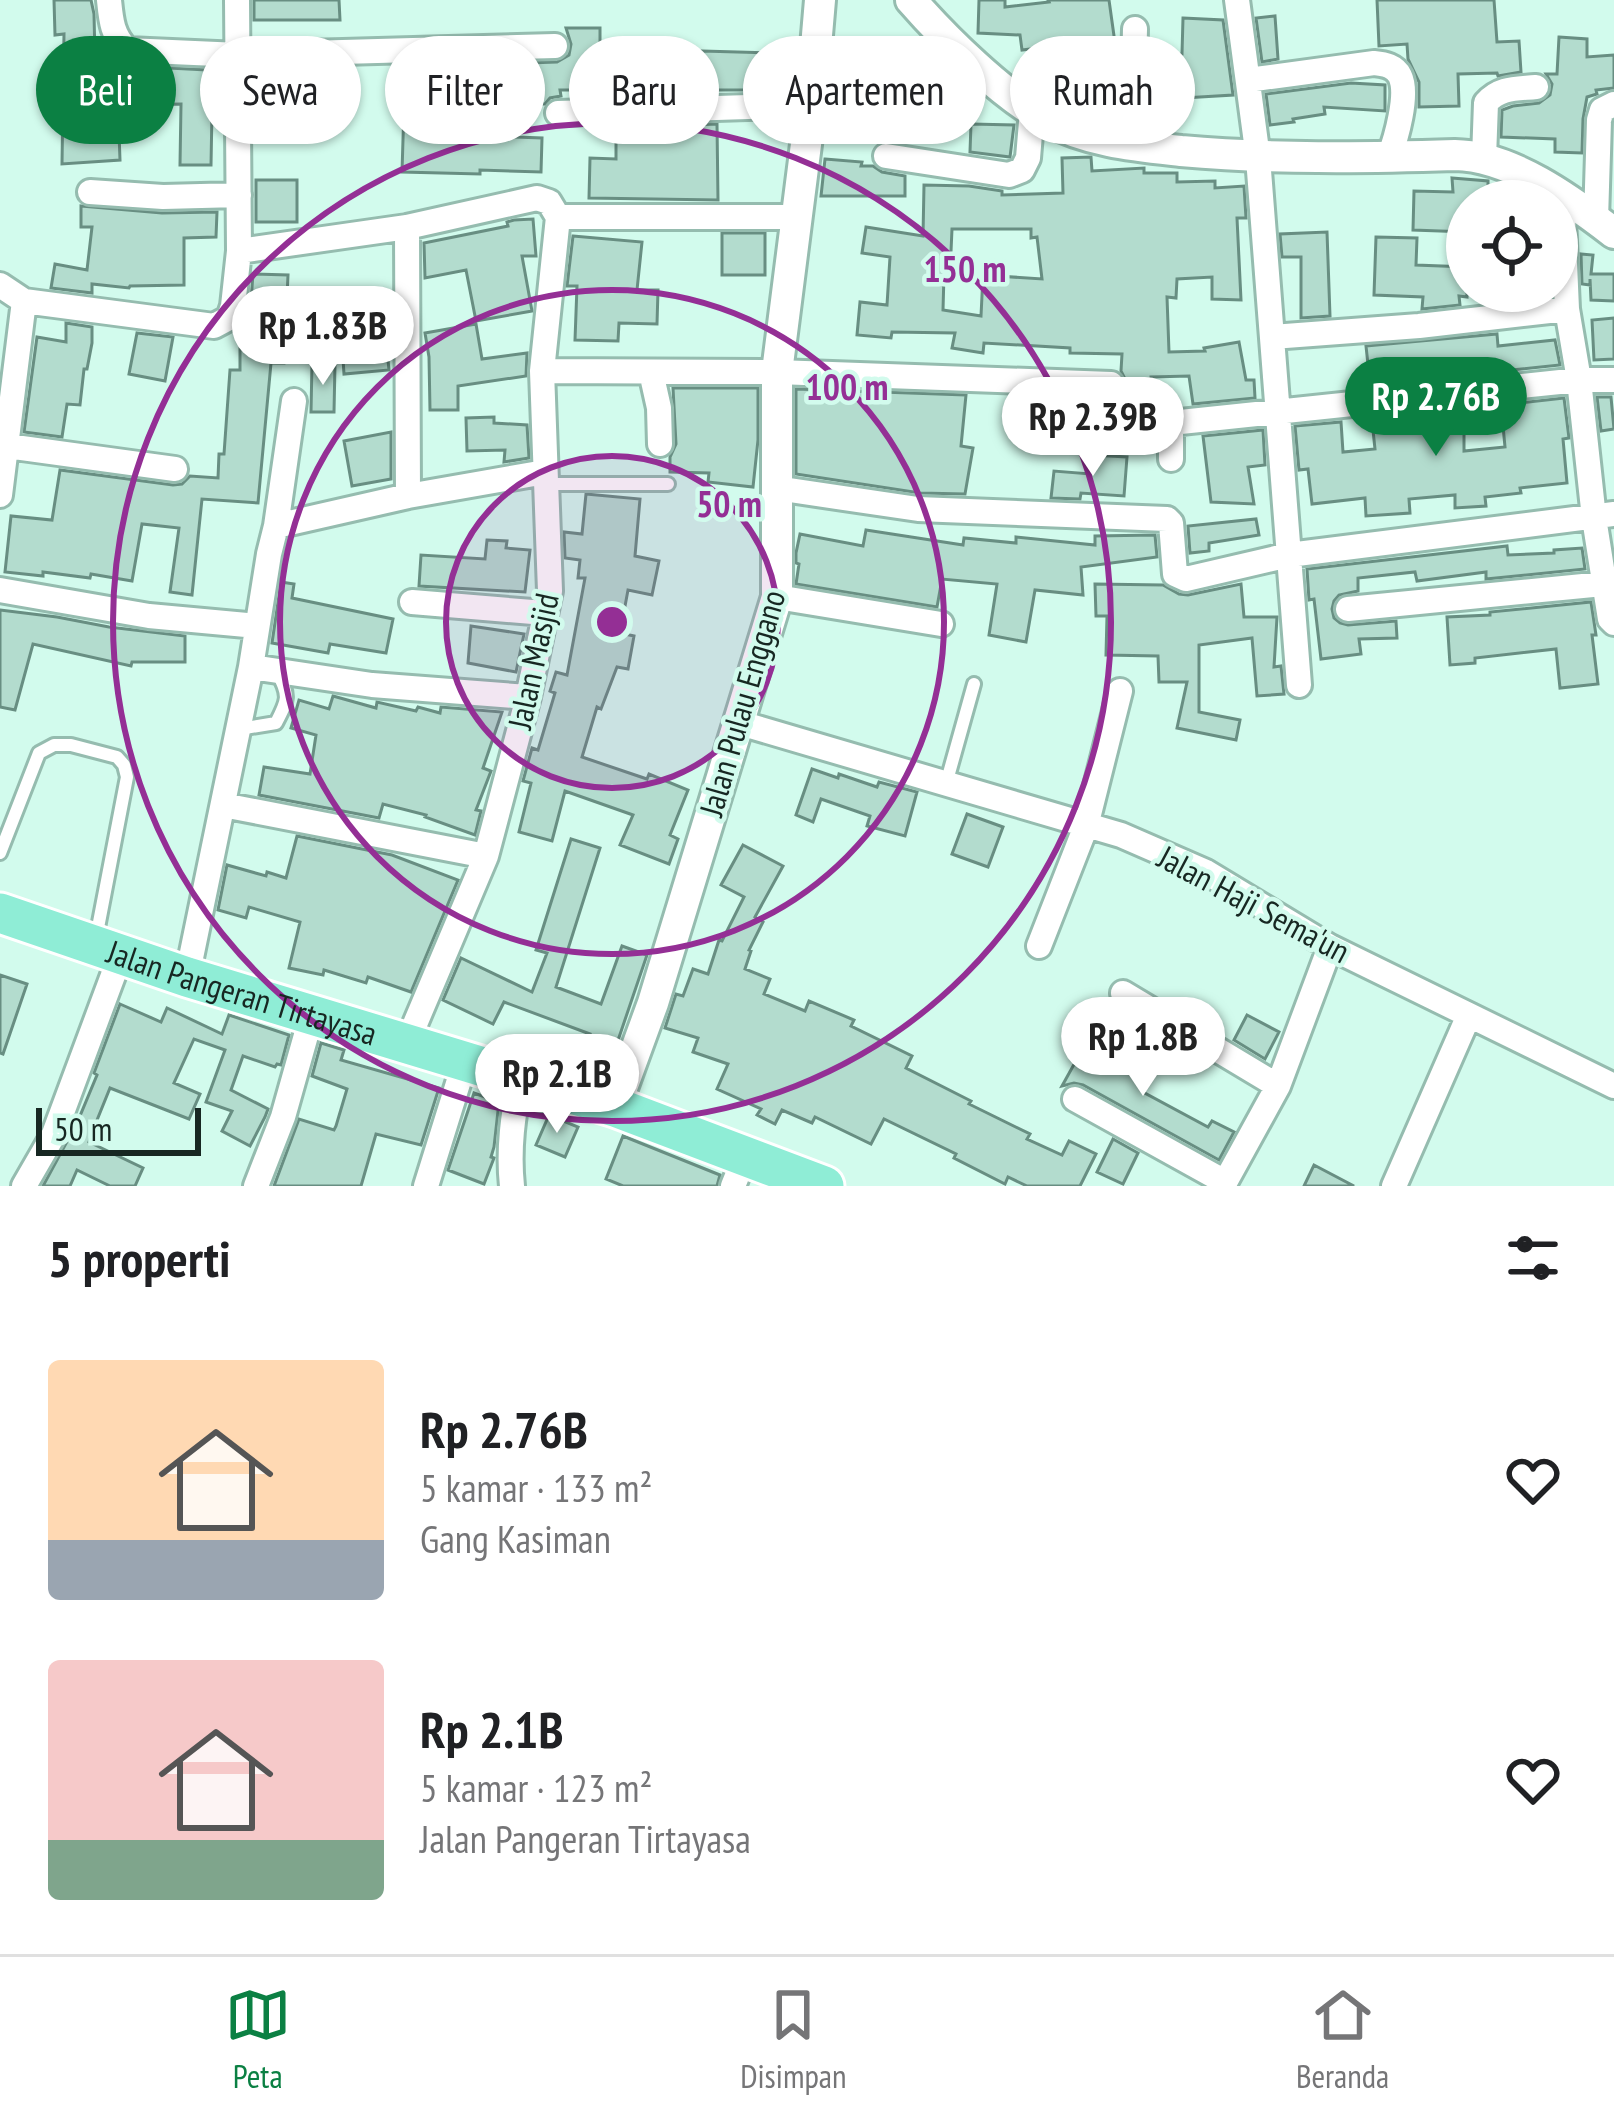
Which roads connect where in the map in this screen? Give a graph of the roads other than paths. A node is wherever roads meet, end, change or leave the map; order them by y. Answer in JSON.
{"nodes":[{"id":1,"x":109,"y":0,"type":"edge"},
{"id":2,"x":237,"y":0,"type":"edge"},
{"id":3,"x":820,"y":0,"type":"edge"},
{"id":4,"x":911,"y":0,"type":"edge"},
{"id":5,"x":1237,"y":0,"type":"edge"},
{"id":6,"x":1135,"y":29,"type":"dead end"},
{"id":7,"x":238,"y":36,"type":"edge"},
{"id":8,"x":817,"y":36,"type":"edge"},
{"id":9,"x":555,"y":46,"type":"dead end"},
{"id":10,"x":361,"y":52,"type":"edge"},
{"id":11,"x":200,"y":53,"type":"edge"},
{"id":12,"x":1248,"y":80,"type":"junction"},
{"id":13,"x":1536,"y":87,"type":"dead end"},
{"id":14,"x":1010,"y":92,"type":"edge"},
{"id":15,"x":1614,"y":104,"type":"edge"},
{"id":16,"x":743,"y":107,"type":"edge"},
{"id":17,"x":558,"y":113,"type":"dead end"},
{"id":18,"x":239,"y":144,"type":"edge"},
{"id":19,"x":807,"y":144,"type":"edge"},
{"id":20,"x":1029,"y":144,"type":"edge"},
{"id":21,"x":1125,"y":144,"type":"edge"},
{"id":22,"x":1132,"y":146,"type":"junction"},
{"id":23,"x":886,"y":156,"type":"dead end"},
{"id":24,"x":1389,"y":157,"type":"junction"},
{"id":25,"x":1258,"y":158,"type":"junction"},
{"id":26,"x":1484,"y":158,"type":"junction"},
{"id":27,"x":1532,"y":180,"type":"edge"},
{"id":28,"x":90,"y":192,"type":"dead end"},
{"id":29,"x":239,"y":195,"type":"junction"},
{"id":30,"x":1578,"y":207,"type":"edge"},
{"id":31,"x":558,"y":217,"type":"junction"},
{"id":32,"x":797,"y":217,"type":"junction"},
{"id":33,"x":1605,"y":226,"type":"edge"},
{"id":34,"x":406,"y":227,"type":"junction"},
{"id":35,"x":238,"y":251,"type":"junction"},
{"id":36,"x":0,"y":285,"type":"edge"},
{"id":37,"x":24,"y":301,"type":"junction"},
{"id":38,"x":1541,"y":312,"type":"edge"},
{"id":39,"x":1568,"y":312,"type":"edge"},
{"id":40,"x":1272,"y":337,"type":"junction"},
{"id":41,"x":542,"y":371,"type":"junction"},
{"id":42,"x":651,"y":372,"type":"junction"},
{"id":43,"x":777,"y":372,"type":"junction"},
{"id":44,"x":1579,"y":380,"type":"junction"},
{"id":45,"x":1614,"y":380,"type":"edge"},
{"id":46,"x":1111,"y":384,"type":"dead end"},
{"id":47,"x":294,"y":401,"type":"dead end"},
{"id":48,"x":1278,"y":413,"type":"junction"},
{"id":49,"x":660,"y":444,"type":"dead end"},
{"id":50,"x":7,"y":446,"type":"junction"},
{"id":51,"x":1171,"y":459,"type":"dead end"},
{"id":52,"x":175,"y":469,"type":"dead end"},
{"id":53,"x":545,"y":478,"type":"junction"},
{"id":54,"x":668,"y":484,"type":"dead end"},
{"id":55,"x":776,"y":488,"type":"junction"},
{"id":56,"x":0,"y":495,"type":"edge"},
{"id":57,"x":408,"y":496,"type":"junction"},
{"id":58,"x":1604,"y":516,"type":"edge"},
{"id":59,"x":277,"y":526,"type":"junction"},
{"id":60,"x":1289,"y":555,"type":"junction"},
{"id":61,"x":1603,"y":584,"type":"junction"},
{"id":62,"x":0,"y":590,"type":"edge"},
{"id":63,"x":777,"y":596,"type":"junction"},
{"id":64,"x":412,"y":602,"type":"dead end"},
{"id":65,"x":1348,"y":609,"type":"dead end"},
{"id":66,"x":545,"y":613,"type":"junction"},
{"id":67,"x":1614,"y":623,"type":"edge"},
{"id":68,"x":941,"y":624,"type":"dead end"},
{"id":69,"x":257,"y":626,"type":"junction"},
{"id":70,"x":264,"y":669,"type":"junction"},
{"id":71,"x":974,"y":684,"type":"dead end"},
{"id":72,"x":1299,"y":685,"type":"dead end"},
{"id":73,"x":1120,"y":691,"type":"dead end"},
{"id":74,"x":528,"y":697,"type":"junction"},
{"id":75,"x":740,"y":723,"type":"junction"},
{"id":76,"x":239,"y":729,"type":"junction"},
{"id":77,"x":946,"y":785,"type":"junction"},
{"id":78,"x":223,"y":805,"type":"junction"},
{"id":79,"x":1086,"y":826,"type":"junction"},
{"id":80,"x":0,"y":854,"type":"edge"},
{"id":81,"x":486,"y":856,"type":"junction"},
{"id":82,"x":0,"y":913,"type":"edge"},
{"id":83,"x":1039,"y":946,"type":"dead end"},
{"id":84,"x":1330,"y":946,"type":"junction"},
{"id":85,"x":108,"y":950,"type":"junction"},
{"id":86,"x":187,"y":977,"type":"junction"},
{"id":87,"x":1123,"y":993,"type":"dead end"},
{"id":88,"x":312,"y":1014,"type":"junction"},
{"id":89,"x":1469,"y":1015,"type":"junction"},
{"id":90,"x":406,"y":1043,"type":"junction"},
{"id":91,"x":465,"y":1061,"type":"junction"},
{"id":92,"x":520,"y":1078,"type":"junction"},
{"id":93,"x":1278,"y":1086,"type":"junction"},
{"id":94,"x":1614,"y":1086,"type":"edge"},
{"id":95,"x":1075,"y":1100,"type":"dead end"},
{"id":96,"x":616,"y":1107,"type":"junction"},
{"id":97,"x":739,"y":1170,"type":"edge"},
{"id":98,"x":1224,"y":1184,"type":"edge"},
{"id":99,"x":24,"y":1186,"type":"edge"},
{"id":100,"x":256,"y":1186,"type":"edge"},
{"id":101,"x":426,"y":1186,"type":"edge"},
{"id":102,"x":512,"y":1186,"type":"edge"},
{"id":103,"x":824,"y":1186,"type":"edge"},
{"id":104,"x":1394,"y":1186,"type":"edge"}],
"edges":[{"from":1,"to":11,"type":"street"},
{"from":2,"to":7,"type":"street"},
{"from":3,"to":8,"type":"street","name":"Jalan Pulau Enggano"},
{"from":4,"to":14,"type":"street"},
{"from":5,"to":12,"type":"street"},
{"from":6,"to":22,"type":"street"},
{"from":9,"to":10,"type":"street"},
{"from":12,"to":24,"type":"street"},
{"from":12,"to":25,"type":"street"},
{"from":13,"to":26,"type":"street"},
{"from":15,"to":33,"type":"street"},
{"from":16,"to":17,"type":"street"},
{"from":18,"to":29,"type":"street"},
{"from":19,"to":32,"type":"street","name":"Jalan Pulau Enggano"},
{"from":20,"to":23,"type":"street"},
{"from":21,"to":22,"type":"street"},
{"from":22,"to":25,"type":"street"},
{"from":24,"to":25,"type":"street"},
{"from":24,"to":26,"type":"street"},
{"from":25,"to":40,"type":"street"},
{"from":26,"to":27,"type":"street"},
{"from":28,"to":29,"type":"street"},
{"from":29,"to":35,"type":"street"},
{"from":30,"to":33,"type":"street"},
{"from":31,"to":32,"type":"street"},
{"from":31,"to":34,"type":"street"},
{"from":31,"to":41,"type":"street","name":"Jalan Masjid"},
{"from":32,"to":43,"type":"street","name":"Jalan Pulau Enggano"},
{"from":34,"to":35,"type":"street"},
{"from":34,"to":57,"type":"street"},
{"from":35,"to":37,"type":"street"},
{"from":36,"to":37,"type":"street"},
{"from":37,"to":50,"type":"street"},
{"from":38,"to":40,"type":"street"},
{"from":39,"to":44,"type":"street"},
{"from":40,"to":48,"type":"street"},
{"from":41,"to":42,"type":"street"},
{"from":41,"to":53,"type":"street","name":"Jalan Masjid"},
{"from":42,"to":43,"type":"street"},
{"from":42,"to":49,"type":"street"},
{"from":43,"to":46,"type":"street"},
{"from":43,"to":55,"type":"street","name":"Jalan Pulau Enggano"},
{"from":44,"to":45,"type":"street"},
{"from":44,"to":48,"type":"street"},
{"from":44,"to":58,"type":"street"},
{"from":47,"to":59,"type":"street"},
{"from":48,"to":51,"type":"street"},
{"from":48,"to":60,"type":"street"},
{"from":50,"to":52,"type":"street"},
{"from":50,"to":56,"type":"street"},
{"from":53,"to":54,"type":"lane"},
{"from":53,"to":57,"type":"street"},
{"from":53,"to":66,"type":"street","name":"Jalan Masjid"},
{"from":55,"to":60,"type":"street"},
{"from":55,"to":63,"type":"street","name":"Jalan Pulau Enggano"},
{"from":57,"to":59,"type":"street"},
{"from":58,"to":60,"type":"street"},
{"from":58,"to":61,"type":"street"},
{"from":59,"to":69,"type":"street"},
{"from":60,"to":72,"type":"street"},
{"from":61,"to":65,"type":"street"},
{"from":61,"to":67,"type":"street"},
{"from":62,"to":69,"type":"street"},
{"from":63,"to":68,"type":"street"},
{"from":63,"to":75,"type":"street","name":"Jalan Pulau Enggano"},
{"from":64,"to":66,"type":"street"},
{"from":66,"to":74,"type":"street","name":"Jalan Masjid"},
{"from":69,"to":70,"type":"street"},
{"from":70,"to":74,"type":"street"},
{"from":70,"to":76,"type":"street"},
{"from":70,"to":76,"type":"lane"},
{"from":71,"to":77,"type":"lane"},
{"from":73,"to":79,"type":"street"},
{"from":74,"to":81,"type":"street","name":"Jalan Masjid"},
{"from":75,"to":77,"type":"street","name":"Jalan Haji Sema'un"},
{"from":75,"to":96,"type":"street","name":"Jalan Pulau Enggano"},
{"from":76,"to":78,"type":"street"},
{"from":77,"to":79,"type":"street","name":"Jalan Haji Sema'un"},
{"from":78,"to":81,"type":"street"},
{"from":78,"to":86,"type":"street"},
{"from":79,"to":83,"type":"street"},
{"from":79,"to":84,"type":"street","name":"Jalan Haji Sema'un"},
{"from":80,"to":85,"type":"lane"},
{"from":81,"to":90,"type":"street","name":"Jalan Masjid"},
{"from":82,"to":85,"type":"main road","name":"Jalan Pangeran Tirtayasa"},
{"from":84,"to":89,"type":"street","name":"Jalan Haji Sema'un"},
{"from":84,"to":93,"type":"street"},
{"from":85,"to":86,"type":"main road","name":"Jalan Pangeran Tirtayasa"},
{"from":85,"to":99,"type":"street"},
{"from":86,"to":88,"type":"main road","name":"Jalan Pangeran Tirtayasa"},
{"from":87,"to":93,"type":"street"},
{"from":88,"to":90,"type":"main road","name":"Jalan Pangeran Tirtayasa"},
{"from":88,"to":100,"type":"street"},
{"from":89,"to":94,"type":"street","name":"Jalan Haji Sema'un"},
{"from":89,"to":104,"type":"street"},
{"from":90,"to":91,"type":"main road","name":"Jalan Pangeran Tirtayasa"},
{"from":91,"to":92,"type":"main road","name":"Jalan Pangeran Tirtayasa"},
{"from":91,"to":101,"type":"street"},
{"from":92,"to":96,"type":"main road","name":"Jalan Pangeran Tirtayasa"},
{"from":92,"to":102,"type":"street"},
{"from":93,"to":98,"type":"street"},
{"from":95,"to":98,"type":"street"},
{"from":96,"to":97,"type":"main road","name":"Jalan Pangeran Tirtayasa"},
{"from":97,"to":103,"type":"main road","name":"Jalan Pangeran Tirtayasa"}]}
